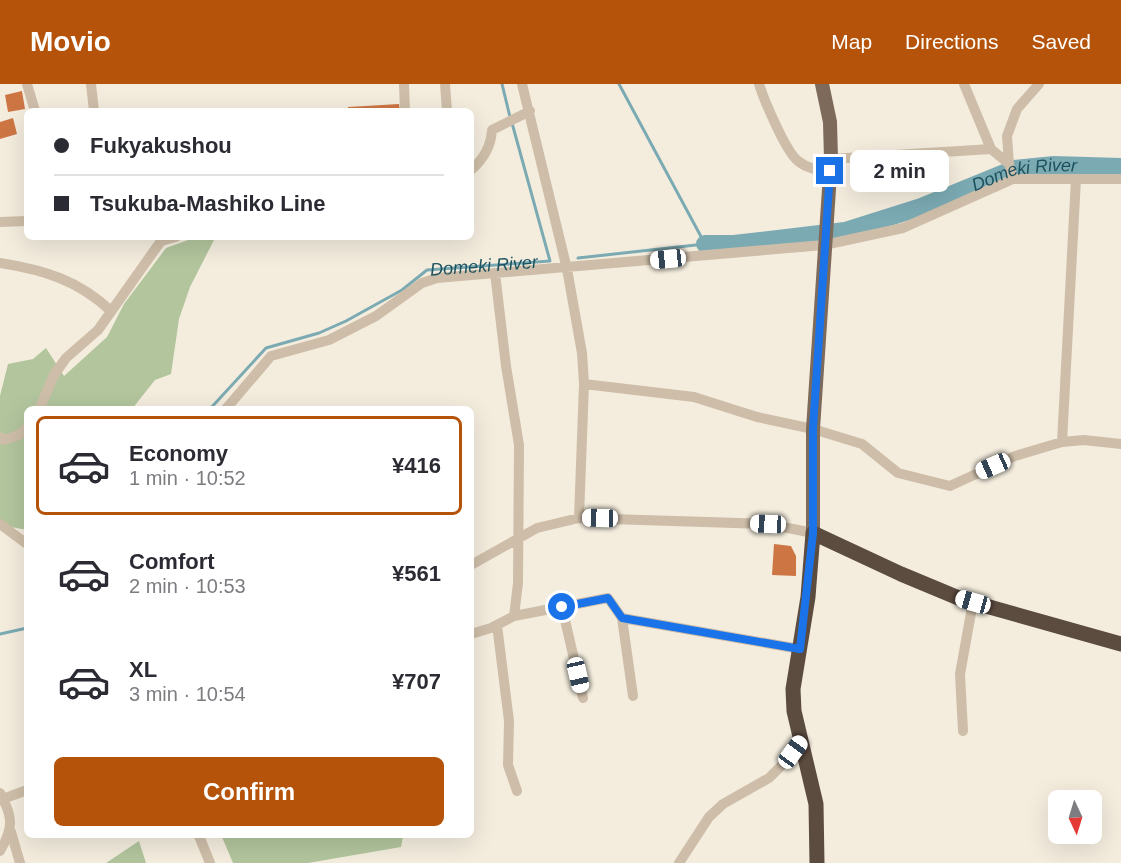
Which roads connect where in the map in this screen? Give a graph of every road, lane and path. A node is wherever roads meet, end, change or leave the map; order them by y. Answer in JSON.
{"nodes":[{"id":1,"x":27,"y":84,"type":"edge"},
{"id":2,"x":92,"y":84,"type":"edge"},
{"id":3,"x":404,"y":84,"type":"edge"},
{"id":4,"x":446,"y":84,"type":"edge"},
{"id":5,"x":522,"y":84,"type":"edge"},
{"id":6,"x":759,"y":84,"type":"edge"},
{"id":7,"x":822,"y":84,"type":"edge"},
{"id":8,"x":964,"y":84,"type":"edge"},
{"id":9,"x":1039,"y":84,"type":"edge"},
{"id":10,"x":34,"y":108,"type":"edge"},
{"id":11,"x":94,"y":108,"type":"edge"},
{"id":12,"x":405,"y":108,"type":"edge"},
{"id":13,"x":447,"y":108,"type":"edge"},
{"id":14,"x":530,"y":111,"type":"junction"},
{"id":15,"x":991,"y":150,"type":"junction"},
{"id":16,"x":1009,"y":164,"type":"junction"},
{"id":17,"x":830,"y":165,"type":"junction"},
{"id":18,"x":474,"y":167,"type":"edge"},
{"id":19,"x":1013,"y":179,"type":"junction"},
{"id":20,"x":1076,"y":179,"type":"junction"},
{"id":21,"x":1121,"y":179,"type":"edge"},
{"id":22,"x":24,"y":221,"type":"edge"},
{"id":23,"x":0,"y":222,"type":"edge"},
{"id":24,"x":825,"y":237,"type":"junction"},
{"id":25,"x":165,"y":240,"type":"edge"},
{"id":26,"x":0,"y":263,"type":"edge"},
{"id":27,"x":567,"y":269,"type":"junction"},
{"id":28,"x":495,"y":273,"type":"junction"},
{"id":29,"x":111,"y":311,"type":"junction"},
{"id":30,"x":584,"y":384,"type":"junction"},
{"id":31,"x":41,"y":406,"type":"edge"},
{"id":32,"x":228,"y":406,"type":"edge"},
{"id":33,"x":813,"y":429,"type":"junction"},
{"id":34,"x":24,"y":431,"type":"edge"},
{"id":35,"x":0,"y":437,"type":"edge"},
{"id":36,"x":1062,"y":442,"type":"junction"},
{"id":37,"x":1121,"y":444,"type":"edge"},
{"id":38,"x":579,"y":518,"type":"junction"},
{"id":39,"x":0,"y":524,"type":"edge"},
{"id":40,"x":813,"y":533,"type":"junction"},
{"id":41,"x":519,"y":536,"type":"junction"},
{"id":42,"x":24,"y":542,"type":"edge"},
{"id":43,"x":474,"y":563,"type":"edge"},
{"id":44,"x":973,"y":602,"type":"junction"},
{"id":45,"x":562,"y":607,"type":"junction"},
{"id":46,"x":514,"y":616,"type":"junction"},
{"id":47,"x":622,"y":618,"type":"junction"},
{"id":48,"x":496,"y":625,"type":"junction"},
{"id":49,"x":474,"y":633,"type":"edge"},
{"id":50,"x":1121,"y":644,"type":"edge"},
{"id":51,"x":800,"y":649,"type":"junction"},
{"id":52,"x":633,"y":696,"type":"dead end"},
{"id":53,"x":583,"y":698,"type":"dead end"},
{"id":54,"x":963,"y":731,"type":"dead end"},
{"id":55,"x":801,"y":740,"type":"junction"},
{"id":56,"x":24,"y":791,"type":"edge"},
{"id":57,"x":517,"y":792,"type":"dead end"},
{"id":58,"x":1,"y":797,"type":"edge"},
{"id":59,"x":11,"y":832,"type":"junction"},
{"id":60,"x":201,"y":838,"type":"edge"},
{"id":61,"x":0,"y":851,"type":"edge"},
{"id":62,"x":20,"y":863,"type":"edge"},
{"id":63,"x":210,"y":863,"type":"edge"},
{"id":64,"x":679,"y":863,"type":"edge"},
{"id":65,"x":817,"y":863,"type":"edge"}],
"edges":[{"from":1,"to":10,"type":"street"},
{"from":2,"to":11,"type":"street"},
{"from":3,"to":12,"type":"street"},
{"from":4,"to":13,"type":"street"},
{"from":5,"to":14,"type":"street"},
{"from":6,"to":17,"type":"street"},
{"from":7,"to":17,"type":"main road"},
{"from":8,"to":15,"type":"street"},
{"from":9,"to":16,"type":"street"},
{"from":14,"to":18,"type":"street"},
{"from":14,"to":27,"type":"street"},
{"from":15,"to":16,"type":"street"},
{"from":15,"to":17,"type":"street"},
{"from":16,"to":19,"type":"street"},
{"from":17,"to":24,"type":"main road"},
{"from":19,"to":20,"type":"street"},
{"from":19,"to":24,"type":"street"},
{"from":20,"to":21,"type":"street"},
{"from":20,"to":36,"type":"street"},
{"from":22,"to":23,"type":"street"},
{"from":24,"to":27,"type":"street"},
{"from":24,"to":33,"type":"main road"},
{"from":25,"to":29,"type":"street"},
{"from":26,"to":29,"type":"street"},
{"from":27,"to":28,"type":"street"},
{"from":27,"to":30,"type":"street"},
{"from":28,"to":32,"type":"street"},
{"from":28,"to":41,"type":"street"},
{"from":29,"to":31,"type":"street"},
{"from":30,"to":33,"type":"street"},
{"from":30,"to":38,"type":"street"},
{"from":33,"to":36,"type":"street"},
{"from":33,"to":40,"type":"main road"},
{"from":34,"to":35,"type":"street"},
{"from":36,"to":37,"type":"street"},
{"from":38,"to":40,"type":"street"},
{"from":38,"to":41,"type":"street"},
{"from":39,"to":42,"type":"street"},
{"from":40,"to":44,"type":"highway"},
{"from":40,"to":51,"type":"highway"},
{"from":41,"to":43,"type":"street"},
{"from":41,"to":46,"type":"street"},
{"from":44,"to":50,"type":"highway"},
{"from":44,"to":54,"type":"street"},
{"from":45,"to":46,"type":"street"},
{"from":45,"to":47,"type":"street"},
{"from":45,"to":53,"type":"street"},
{"from":46,"to":48,"type":"street"},
{"from":47,"to":51,"type":"street"},
{"from":47,"to":52,"type":"street"},
{"from":48,"to":49,"type":"street"},
{"from":48,"to":57,"type":"street"},
{"from":51,"to":55,"type":"highway"},
{"from":55,"to":64,"type":"street"},
{"from":55,"to":65,"type":"highway"},
{"from":56,"to":58,"type":"street"},
{"from":58,"to":59,"type":"street"},
{"from":59,"to":61,"type":"street"},
{"from":59,"to":62,"type":"street"},
{"from":60,"to":63,"type":"street"}]}
